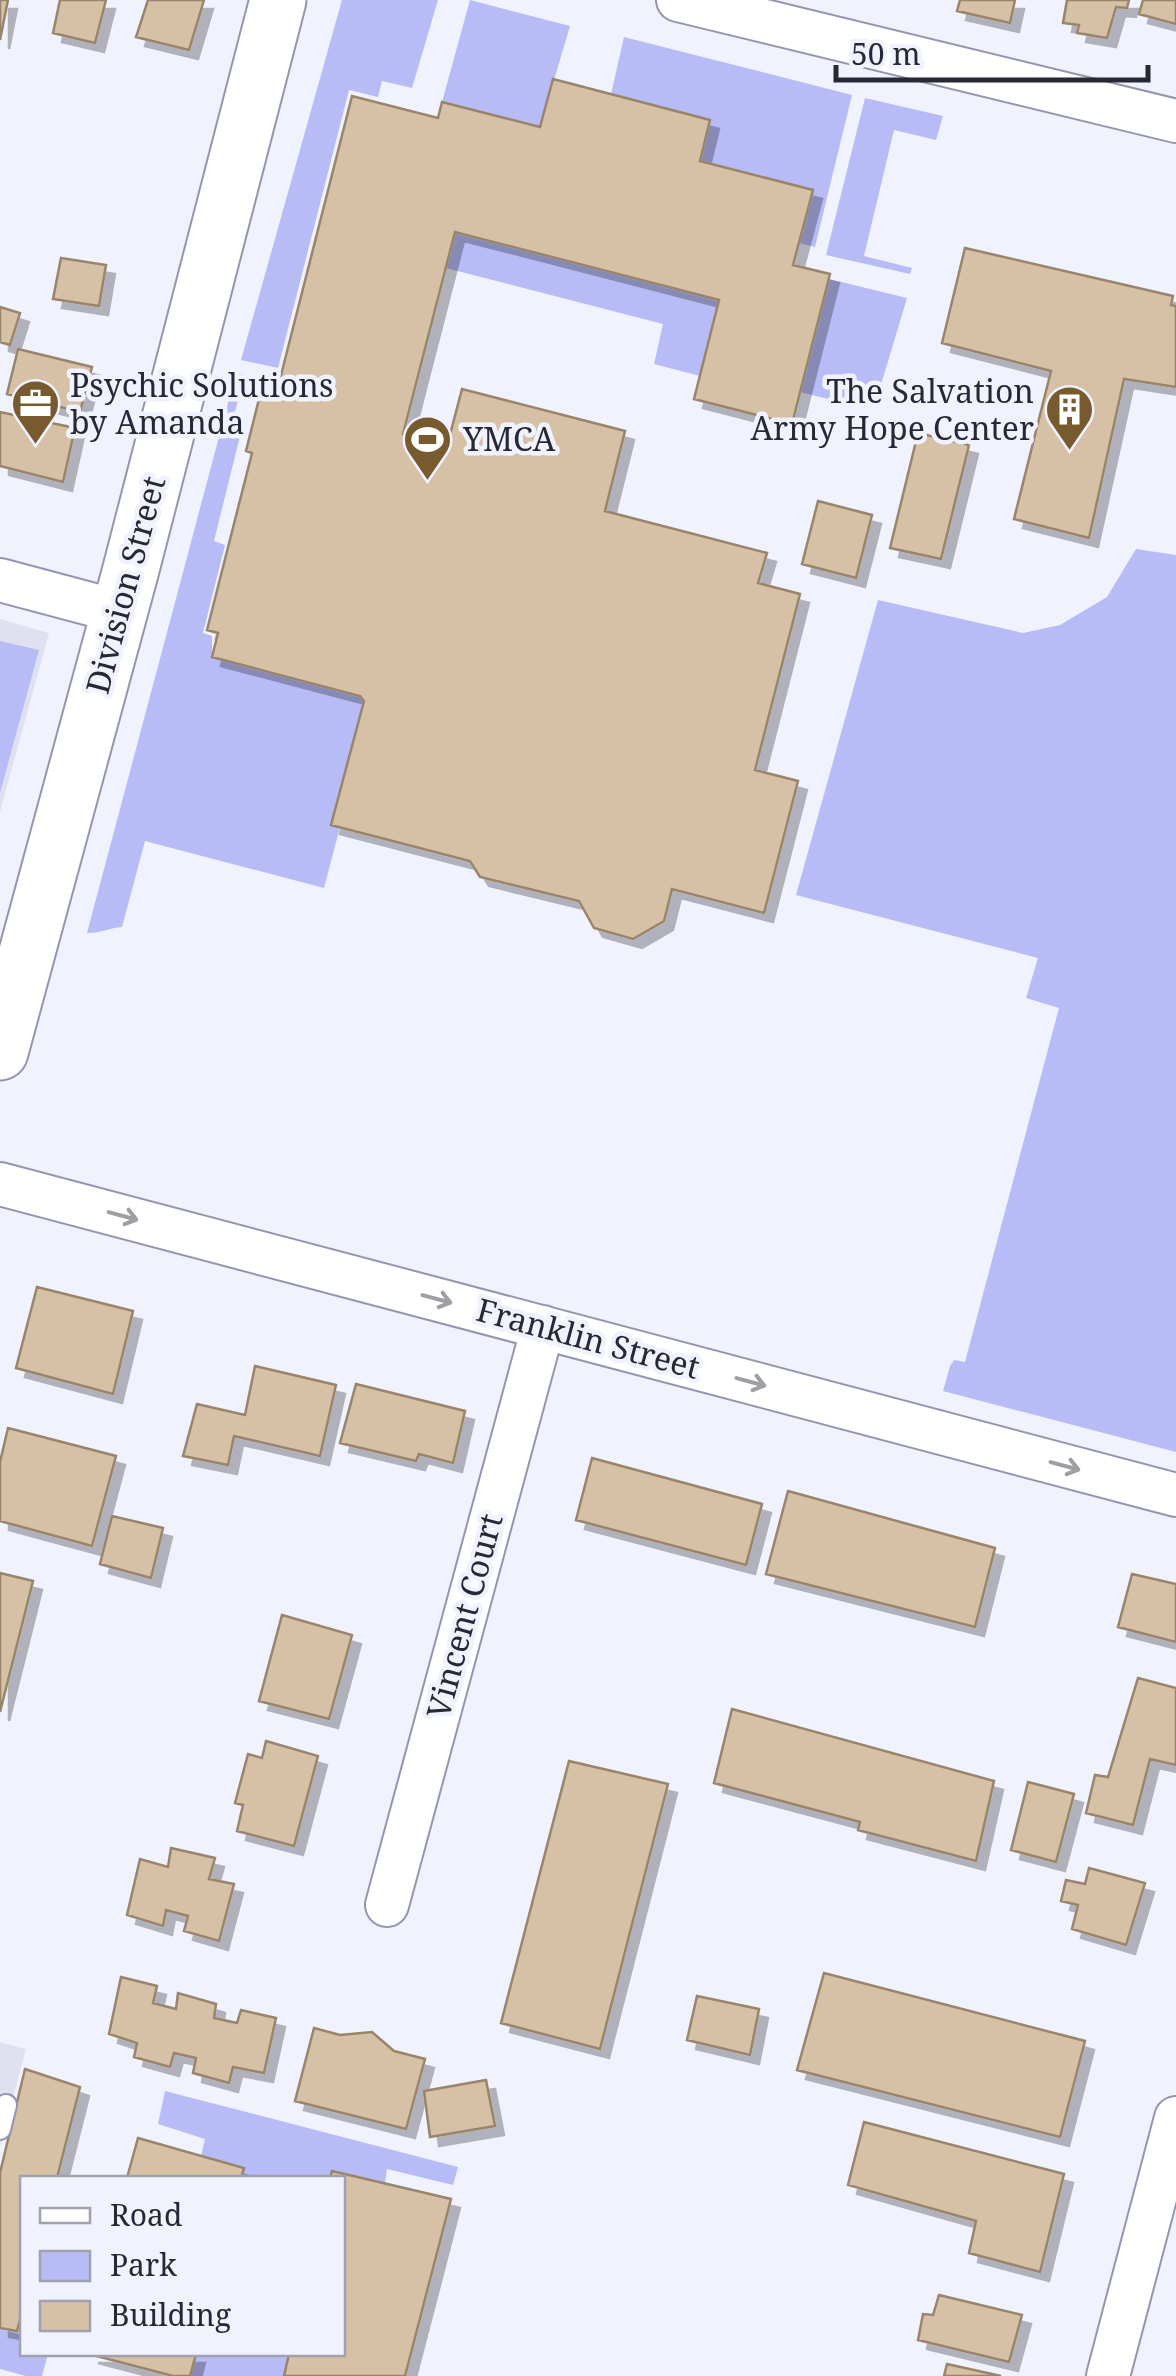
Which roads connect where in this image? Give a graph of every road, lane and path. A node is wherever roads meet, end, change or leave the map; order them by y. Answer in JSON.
{"nodes":[{"id":1,"x":278,"y":0,"type":"edge"},
{"id":2,"x":678,"y":0,"type":"edge"},
{"id":3,"x":1176,"y":121,"type":"edge"},
{"id":4,"x":0,"y":580,"type":"edge"},
{"id":5,"x":120,"y":612,"type":"junction"},
{"id":6,"x":0,"y":1052,"type":"edge"},
{"id":7,"x":0,"y":1184,"type":"edge"},
{"id":8,"x":543,"y":1327,"type":"junction"},
{"id":9,"x":1176,"y":1495,"type":"edge"},
{"id":10,"x":387,"y":1905,"type":"dead end"},
{"id":11,"x":6,"y":2105,"type":"dead end"},
{"id":12,"x":1176,"y":2118,"type":"edge"},
{"id":13,"x":0,"y":2128,"type":"edge"},
{"id":14,"x":1108,"y":2376,"type":"edge"}],
"edges":[{"from":1,"to":5,"type":"main road","name":"Division Street"},
{"from":2,"to":3,"type":"street"},
{"from":4,"to":5,"type":"street"},
{"from":5,"to":6,"type":"main road","name":"Division Street"},
{"from":7,"to":8,"type":"street","name":"Franklin Street","one_way":true},
{"from":8,"to":9,"type":"street","name":"Franklin Street","one_way":true},
{"from":8,"to":10,"type":"street","name":"Vincent Court"},
{"from":11,"to":13,"type":"lane"},
{"from":12,"to":14,"type":"street"}]}
